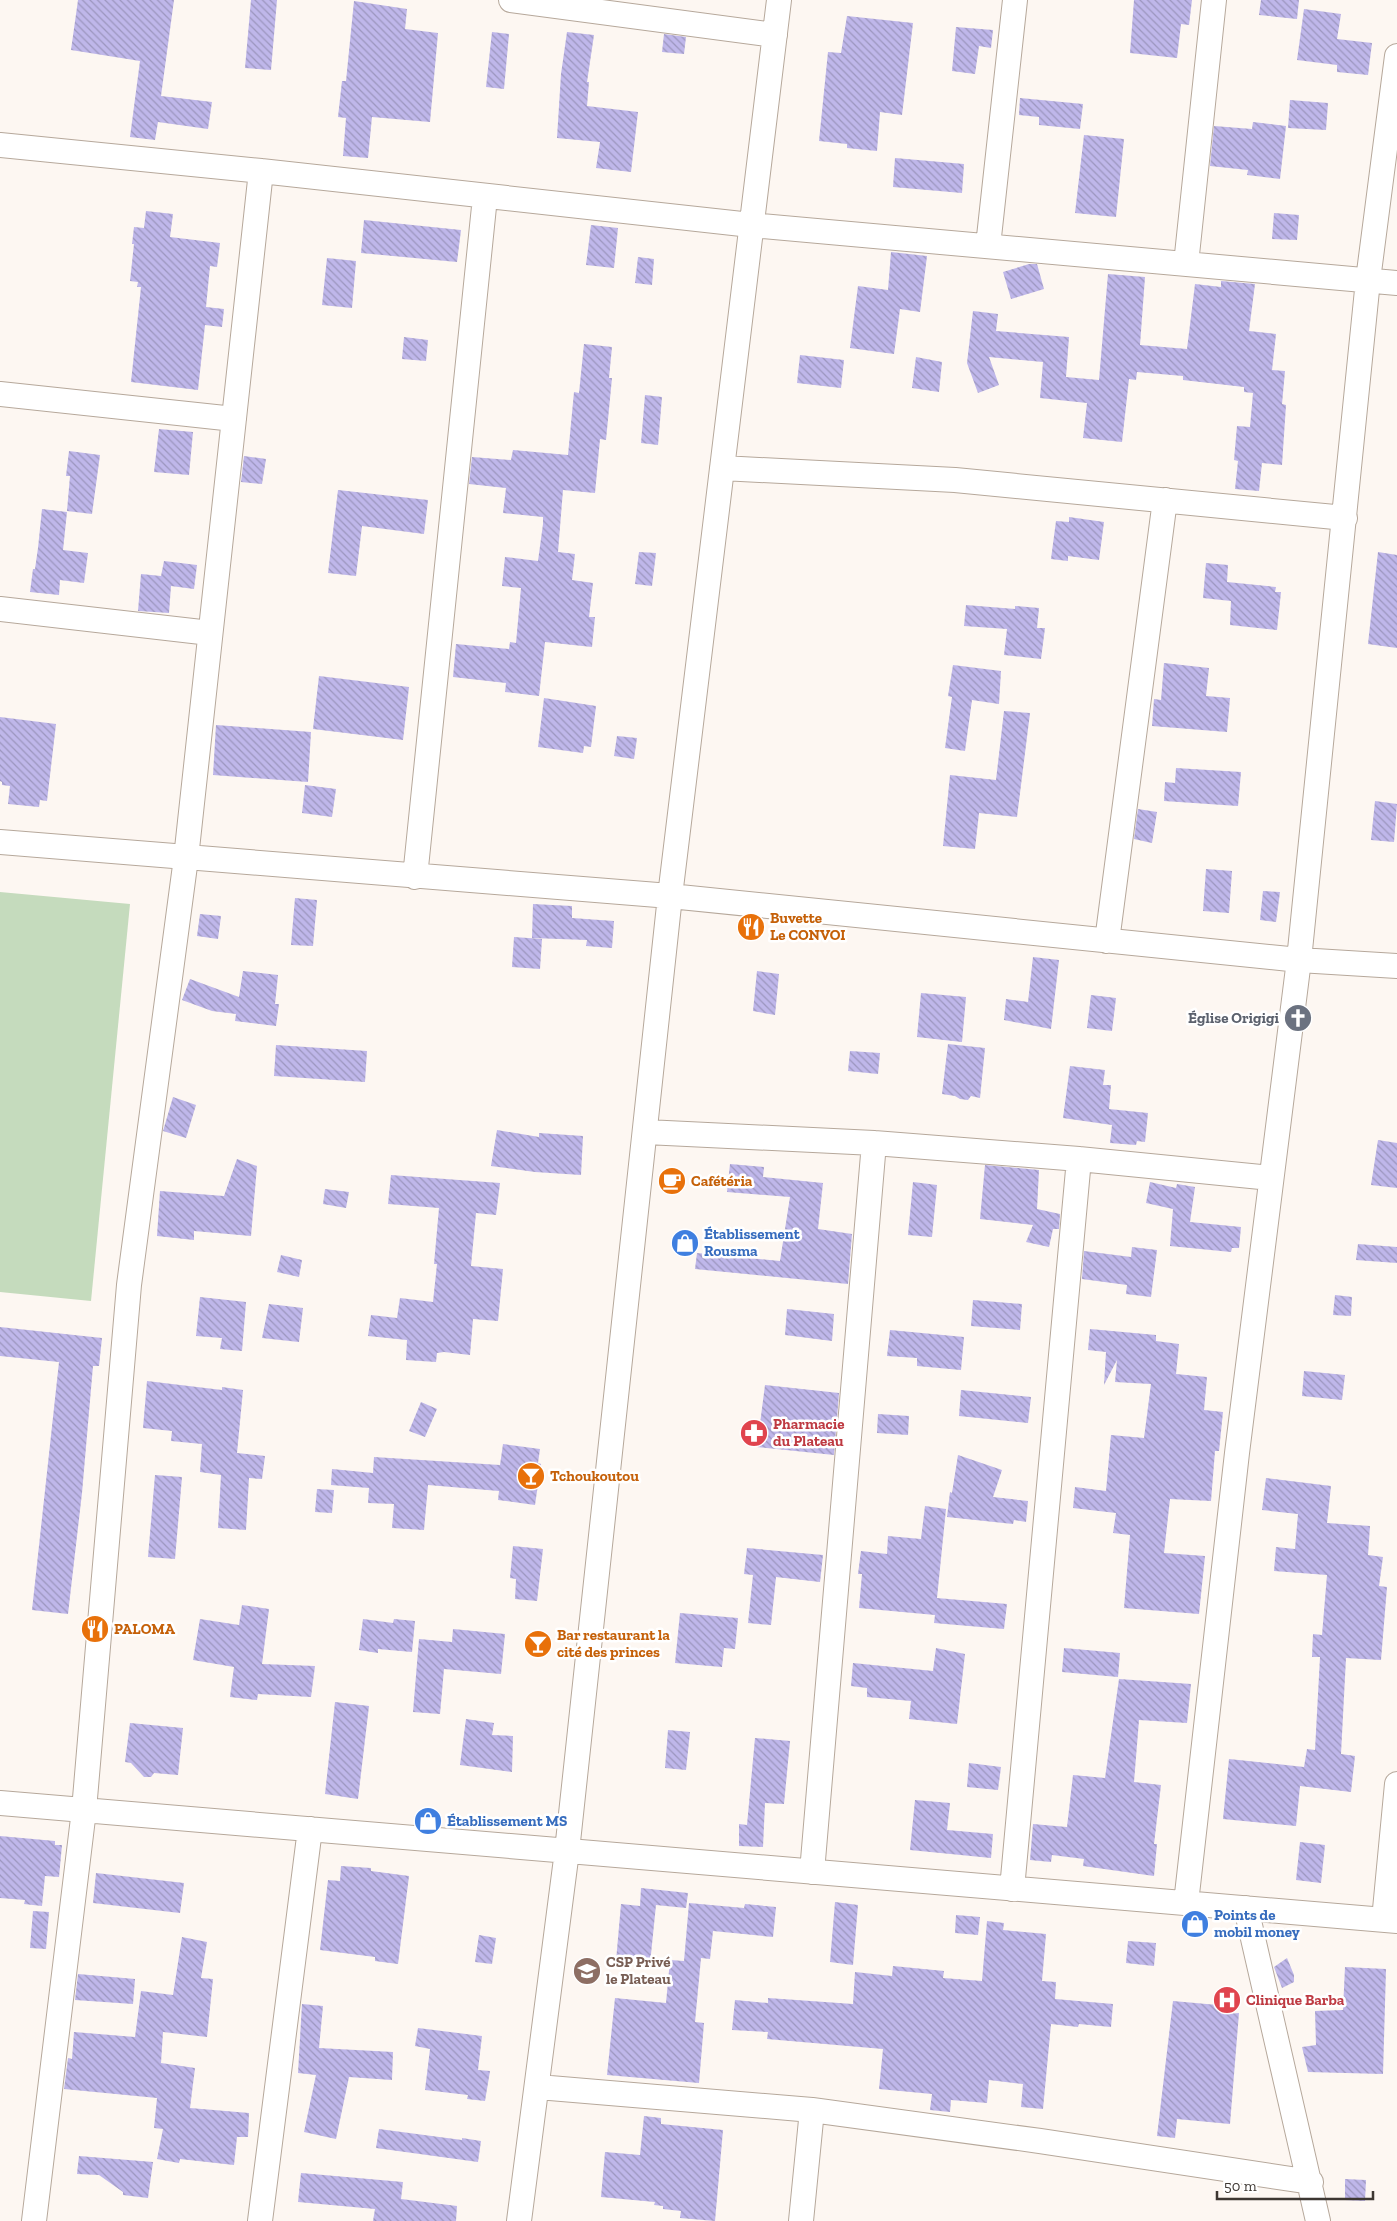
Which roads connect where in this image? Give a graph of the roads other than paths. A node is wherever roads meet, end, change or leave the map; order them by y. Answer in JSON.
{"nodes":[{"id":1,"x":511,"y":0,"type":"edge"},
{"id":2,"x":779,"y":0,"type":"edge"},
{"id":3,"x":1015,"y":0,"type":"edge"},
{"id":4,"x":1214,"y":0,"type":"edge"},
{"id":5,"x":776,"y":35,"type":"junction"},
{"id":6,"x":1397,"y":56,"type":"edge"},
{"id":7,"x":0,"y":145,"type":"edge"},
{"id":8,"x":261,"y":171,"type":"junction"},
{"id":9,"x":485,"y":197,"type":"junction"},
{"id":10,"x":751,"y":225,"type":"junction"},
{"id":11,"x":988,"y":246,"type":"junction"},
{"id":12,"x":1186,"y":264,"type":"junction"},
{"id":13,"x":1368,"y":280,"type":"junction"},
{"id":14,"x":1397,"y":283,"type":"edge"},
{"id":15,"x":0,"y":394,"type":"edge"},
{"id":16,"x":234,"y":419,"type":"junction"},
{"id":17,"x":722,"y":468,"type":"junction"},
{"id":18,"x":1165,"y":500,"type":"junction"},
{"id":19,"x":1345,"y":518,"type":"junction"},
{"id":20,"x":0,"y":609,"type":"edge"},
{"id":21,"x":210,"y":633,"type":"junction"},
{"id":22,"x":0,"y":842,"type":"edge"},
{"id":23,"x":186,"y":858,"type":"junction"},
{"id":24,"x":415,"y":877,"type":"junction"},
{"id":25,"x":670,"y":896,"type":"junction"},
{"id":26,"x":1107,"y":941,"type":"junction"},
{"id":27,"x":1300,"y":960,"type":"junction"},
{"id":28,"x":1397,"y":966,"type":"edge"},
{"id":29,"x":646,"y":1132,"type":"junction"},
{"id":30,"x":874,"y":1142,"type":"junction"},
{"id":31,"x":1079,"y":1159,"type":"junction"},
{"id":32,"x":1271,"y":1178,"type":"junction"},
{"id":33,"x":1397,"y":1784,"type":"edge"},
{"id":34,"x":0,"y":1803,"type":"edge"},
{"id":35,"x":84,"y":1810,"type":"junction"},
{"id":36,"x":310,"y":1829,"type":"junction"},
{"id":37,"x":567,"y":1851,"type":"junction"},
{"id":38,"x":812,"y":1872,"type":"junction"},
{"id":39,"x":1012,"y":1889,"type":"junction"},
{"id":40,"x":1186,"y":1904,"type":"junction"},
{"id":41,"x":1246,"y":1908,"type":"junction"},
{"id":42,"x":1390,"y":1921,"type":"edge"},
{"id":43,"x":538,"y":2087,"type":"junction"},
{"id":44,"x":812,"y":2110,"type":"junction"},
{"id":45,"x":1310,"y":2182,"type":"junction"},
{"id":46,"x":34,"y":2221,"type":"edge"},
{"id":47,"x":260,"y":2221,"type":"edge"},
{"id":48,"x":520,"y":2221,"type":"edge"},
{"id":49,"x":801,"y":2221,"type":"edge"},
{"id":50,"x":1318,"y":2221,"type":"edge"}],
"edges":[{"from":1,"to":5,"type":"street"},
{"from":2,"to":5,"type":"street"},
{"from":3,"to":11,"type":"street"},
{"from":4,"to":12,"type":"street"},
{"from":5,"to":10,"type":"street"},
{"from":6,"to":13,"type":"street"},
{"from":7,"to":8,"type":"street"},
{"from":8,"to":9,"type":"street"},
{"from":8,"to":16,"type":"street"},
{"from":9,"to":10,"type":"street"},
{"from":9,"to":24,"type":"street"},
{"from":10,"to":11,"type":"street"},
{"from":10,"to":17,"type":"street"},
{"from":11,"to":12,"type":"street"},
{"from":12,"to":13,"type":"street"},
{"from":13,"to":14,"type":"street"},
{"from":13,"to":19,"type":"street"},
{"from":15,"to":16,"type":"street"},
{"from":16,"to":21,"type":"street"},
{"from":17,"to":18,"type":"street"},
{"from":17,"to":25,"type":"street"},
{"from":18,"to":19,"type":"street"},
{"from":18,"to":26,"type":"street"},
{"from":19,"to":27,"type":"street"},
{"from":20,"to":21,"type":"street"},
{"from":21,"to":23,"type":"street"},
{"from":22,"to":23,"type":"street"},
{"from":23,"to":24,"type":"street"},
{"from":23,"to":35,"type":"street"},
{"from":24,"to":25,"type":"street"},
{"from":25,"to":26,"type":"street"},
{"from":25,"to":29,"type":"street"},
{"from":26,"to":27,"type":"street"},
{"from":27,"to":28,"type":"street"},
{"from":27,"to":32,"type":"street"},
{"from":29,"to":30,"type":"street"},
{"from":29,"to":37,"type":"street"},
{"from":30,"to":31,"type":"street"},
{"from":30,"to":38,"type":"street"},
{"from":31,"to":32,"type":"street"},
{"from":31,"to":39,"type":"street"},
{"from":32,"to":40,"type":"street"},
{"from":33,"to":42,"type":"street"},
{"from":34,"to":35,"type":"street"},
{"from":35,"to":36,"type":"street"},
{"from":35,"to":46,"type":"street"},
{"from":36,"to":37,"type":"street"},
{"from":36,"to":47,"type":"street"},
{"from":37,"to":38,"type":"street"},
{"from":37,"to":43,"type":"street"},
{"from":38,"to":39,"type":"street"},
{"from":39,"to":40,"type":"street"},
{"from":40,"to":41,"type":"street"},
{"from":41,"to":42,"type":"street"},
{"from":41,"to":45,"type":"street"},
{"from":43,"to":44,"type":"street"},
{"from":43,"to":48,"type":"street"},
{"from":44,"to":45,"type":"street"},
{"from":44,"to":49,"type":"street"},
{"from":45,"to":50,"type":"street"}]}
